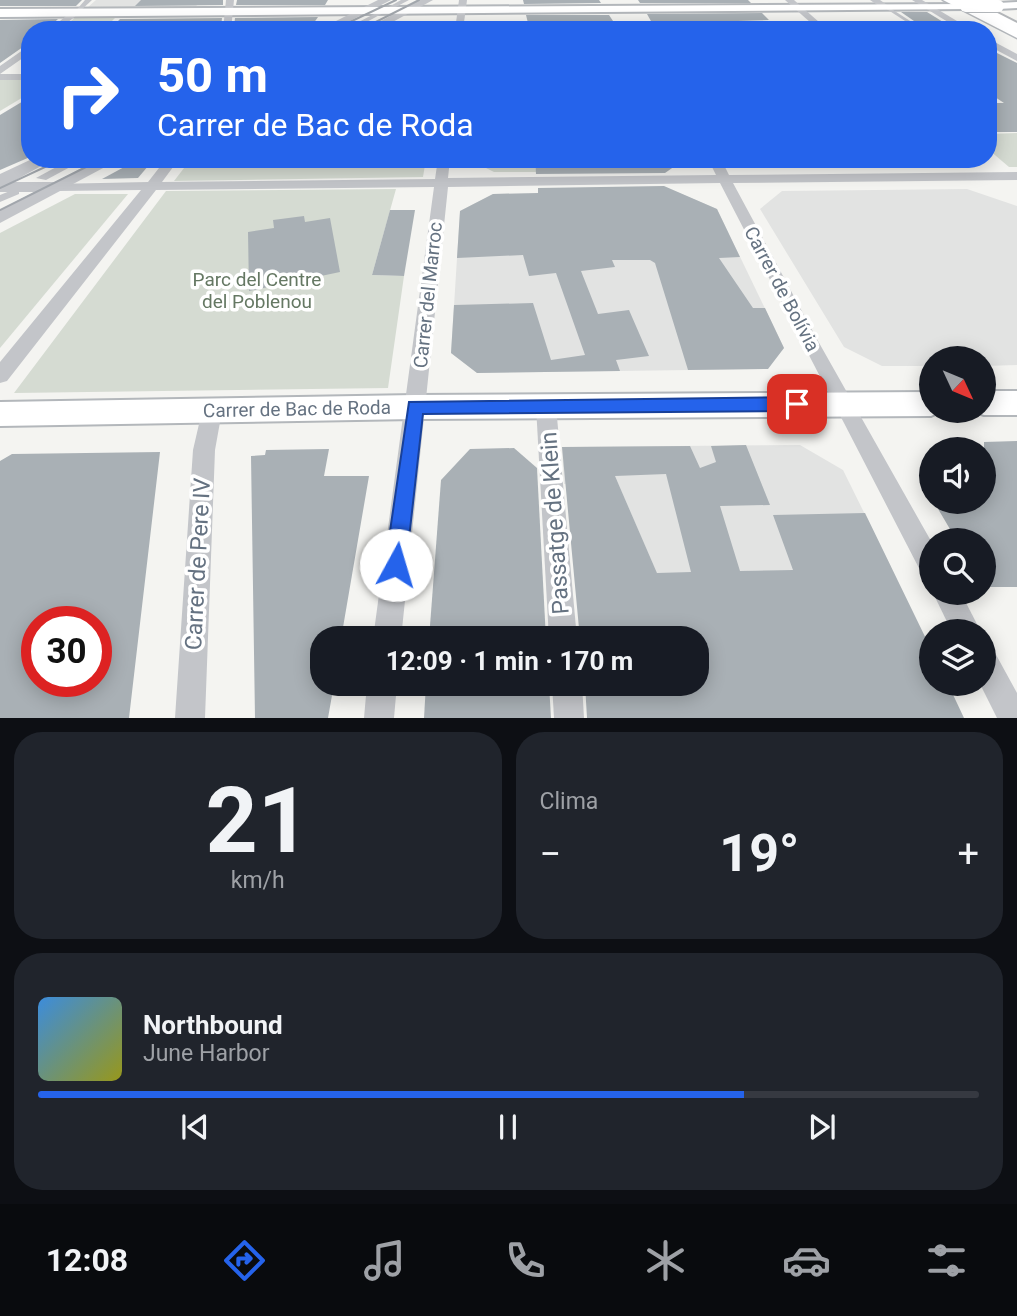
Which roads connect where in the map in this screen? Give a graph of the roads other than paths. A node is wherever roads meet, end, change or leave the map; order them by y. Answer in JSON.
{"nodes":[{"id":1,"x":89,"y":0,"type":"edge"},
{"id":2,"x":428,"y":0,"type":"edge"},
{"id":3,"x":874,"y":0,"type":"edge"},
{"id":4,"x":949,"y":0,"type":"edge"},
{"id":5,"x":921,"y":3,"type":"edge"},
{"id":6,"x":967,"y":3,"type":"edge"},
{"id":7,"x":388,"y":4,"type":"edge"},
{"id":8,"x":624,"y":4,"type":"edge"},
{"id":9,"x":793,"y":4,"type":"edge"},
{"id":10,"x":997,"y":4,"type":"edge"},
{"id":11,"x":408,"y":5,"type":"edge"},
{"id":12,"x":462,"y":5,"type":"edge"},
{"id":13,"x":1017,"y":5,"type":"edge"},
{"id":14,"x":229,"y":6,"type":"edge"},
{"id":15,"x":886,"y":7,"type":"junction"},
{"id":16,"x":365,"y":10,"type":"junction"},
{"id":17,"x":382,"y":12,"type":"dead end"},
{"id":18,"x":0,"y":13,"type":"edge"},
{"id":19,"x":75,"y":13,"type":"junction"},
{"id":20,"x":1017,"y":13,"type":"edge"},
{"id":21,"x":1017,"y":19,"type":"edge"},
{"id":22,"x":65,"y":21,"type":"edge"},
{"id":23,"x":342,"y":21,"type":"edge"},
{"id":24,"x":364,"y":21,"type":"edge"},
{"id":25,"x":383,"y":21,"type":"edge"},
{"id":26,"x":813,"y":21,"type":"edge"},
{"id":27,"x":908,"y":21,"type":"edge"},
{"id":28,"x":952,"y":21,"type":"edge"},
{"id":29,"x":996,"y":21,"type":"edge"},
{"id":30,"x":997,"y":22,"type":"edge"},
{"id":31,"x":1017,"y":29,"type":"edge"},
{"id":32,"x":1017,"y":34,"type":"edge"},
{"id":33,"x":997,"y":47,"type":"edge"},
{"id":34,"x":21,"y":55,"type":"edge"},
{"id":35,"x":1017,"y":58,"type":"edge"},
{"id":36,"x":0,"y":71,"type":"edge"},
{"id":37,"x":0,"y":77,"type":"edge"},
{"id":38,"x":21,"y":77,"type":"edge"},
{"id":39,"x":27,"y":168,"type":"edge"},
{"id":40,"x":69,"y":168,"type":"edge"},
{"id":41,"x":89,"y":168,"type":"edge"},
{"id":42,"x":165,"y":168,"type":"edge"},
{"id":43,"x":443,"y":168,"type":"edge"},
{"id":44,"x":718,"y":168,"type":"edge"},
{"id":45,"x":1010,"y":176,"type":"edge"},
{"id":46,"x":725,"y":180,"type":"junction"},
{"id":47,"x":0,"y":181,"type":"edge"},
{"id":48,"x":50,"y":183,"type":"junction"},
{"id":49,"x":441,"y":183,"type":"junction"},
{"id":50,"x":150,"y":186,"type":"junction"},
{"id":51,"x":1017,"y":187,"type":"edge"},
{"id":52,"x":7,"y":189,"type":"edge"},
{"id":53,"x":0,"y":199,"type":"edge"},
{"id":54,"x":0,"y":217,"type":"edge"},
{"id":55,"x":0,"y":376,"type":"edge"},
{"id":56,"x":1017,"y":402,"type":"edge"},
{"id":57,"x":996,"y":403,"type":"edge"},
{"id":58,"x":843,"y":404,"type":"junction"},
{"id":59,"x":919,"y":404,"type":"edge"},
{"id":60,"x":546,"y":406,"type":"junction"},
{"id":61,"x":415,"y":407,"type":"junction"},
{"id":62,"x":212,"y":411,"type":"junction"},
{"id":63,"x":0,"y":414,"type":"edge"},
{"id":64,"x":919,"y":543,"type":"edge"},
{"id":65,"x":389,"y":626,"type":"edge"},
{"id":66,"x":562,"y":626,"type":"edge"},
{"id":67,"x":996,"y":684,"type":"edge"},
{"id":68,"x":381,"y":696,"type":"edge"},
{"id":69,"x":567,"y":696,"type":"edge"},
{"id":70,"x":190,"y":718,"type":"edge"},
{"id":71,"x":379,"y":718,"type":"edge"},
{"id":72,"x":569,"y":718,"type":"edge"},
{"id":73,"x":1014,"y":718,"type":"edge"}],
"edges":[{"from":1,"to":19,"type":"street"},
{"from":2,"to":11,"type":"street"},
{"from":3,"to":15,"type":"street"},
{"from":4,"to":6,"type":"main road"},
{"from":5,"to":6,"type":"main road"},
{"from":5,"to":15,"type":"main road"},
{"from":5,"to":28,"type":"street"},
{"from":6,"to":10,"type":"main road","bridge":true},
{"from":6,"to":21,"type":"highway"},
{"from":6,"to":29,"type":"main road"},
{"from":6,"to":31,"type":"highway"},
{"from":7,"to":11,"type":"street"},
{"from":7,"to":16,"type":"street"},
{"from":8,"to":9,"type":"main road"},
{"from":8,"to":12,"type":"main road"},
{"from":9,"to":15,"type":"main road"},
{"from":9,"to":26,"type":"street"},
{"from":10,"to":13,"type":"main road"},
{"from":10,"to":20,"type":"main road"},
{"from":11,"to":12,"type":"main road"},
{"from":11,"to":16,"type":"main road"},
{"from":11,"to":25,"type":"street"},
{"from":14,"to":16,"type":"main road"},
{"from":14,"to":19,"type":"main road"},
{"from":15,"to":27,"type":"lane"},
{"from":16,"to":23,"type":"street"},
{"from":17,"to":24,"type":"street"},
{"from":18,"to":19,"type":"main road"},
{"from":19,"to":22,"type":"street"},
{"from":30,"to":32,"type":"main road"},
{"from":33,"to":35,"type":"street"},
{"from":34,"to":36,"type":"street"},
{"from":37,"to":38,"type":"street"},
{"from":39,"to":47,"type":"street"},
{"from":40,"to":48,"type":"street"},
{"from":41,"to":48,"type":"street"},
{"from":42,"to":50,"type":"street"},
{"from":43,"to":49,"type":"street","name":"Carrer del Marroc"},
{"from":44,"to":46,"type":"street","name":"Carrer de Bolívia"},
{"from":45,"to":46,"type":"street"},
{"from":45,"to":51,"type":"street"},
{"from":46,"to":49,"type":"street"},
{"from":46,"to":58,"type":"street","name":"Carrer de Bolívia"},
{"from":48,"to":50,"type":"street"},
{"from":48,"to":52,"type":"street"},
{"from":48,"to":54,"type":"street"},
{"from":49,"to":50,"type":"street"},
{"from":49,"to":61,"type":"street","name":"Carrer del Marroc"},
{"from":50,"to":55,"type":"street"},
{"from":52,"to":53,"type":"street"},
{"from":56,"to":57,"type":"main road"},
{"from":58,"to":59,"type":"main road","name":"Carrer de Bac de Roda"},
{"from":58,"to":60,"type":"main road","name":"Carrer de Bac de Roda"},
{"from":58,"to":64,"type":"street","name":"Carrer de Bolívia"},
{"from":60,"to":61,"type":"main road","name":"Carrer de Bac de Roda"},
{"from":60,"to":66,"type":"street","name":"Passatge de Klein"},
{"from":61,"to":62,"type":"main road","name":"Carrer de Bac de Roda"},
{"from":61,"to":65,"type":"street","name":"Carrer del Marroc"},
{"from":62,"to":63,"type":"main road","name":"Carrer de Bac de Roda"},
{"from":62,"to":70,"type":"street","name":"Carrer de Pere IV"},
{"from":67,"to":73,"type":"street"},
{"from":68,"to":71,"type":"street"},
{"from":69,"to":72,"type":"street"}]}
